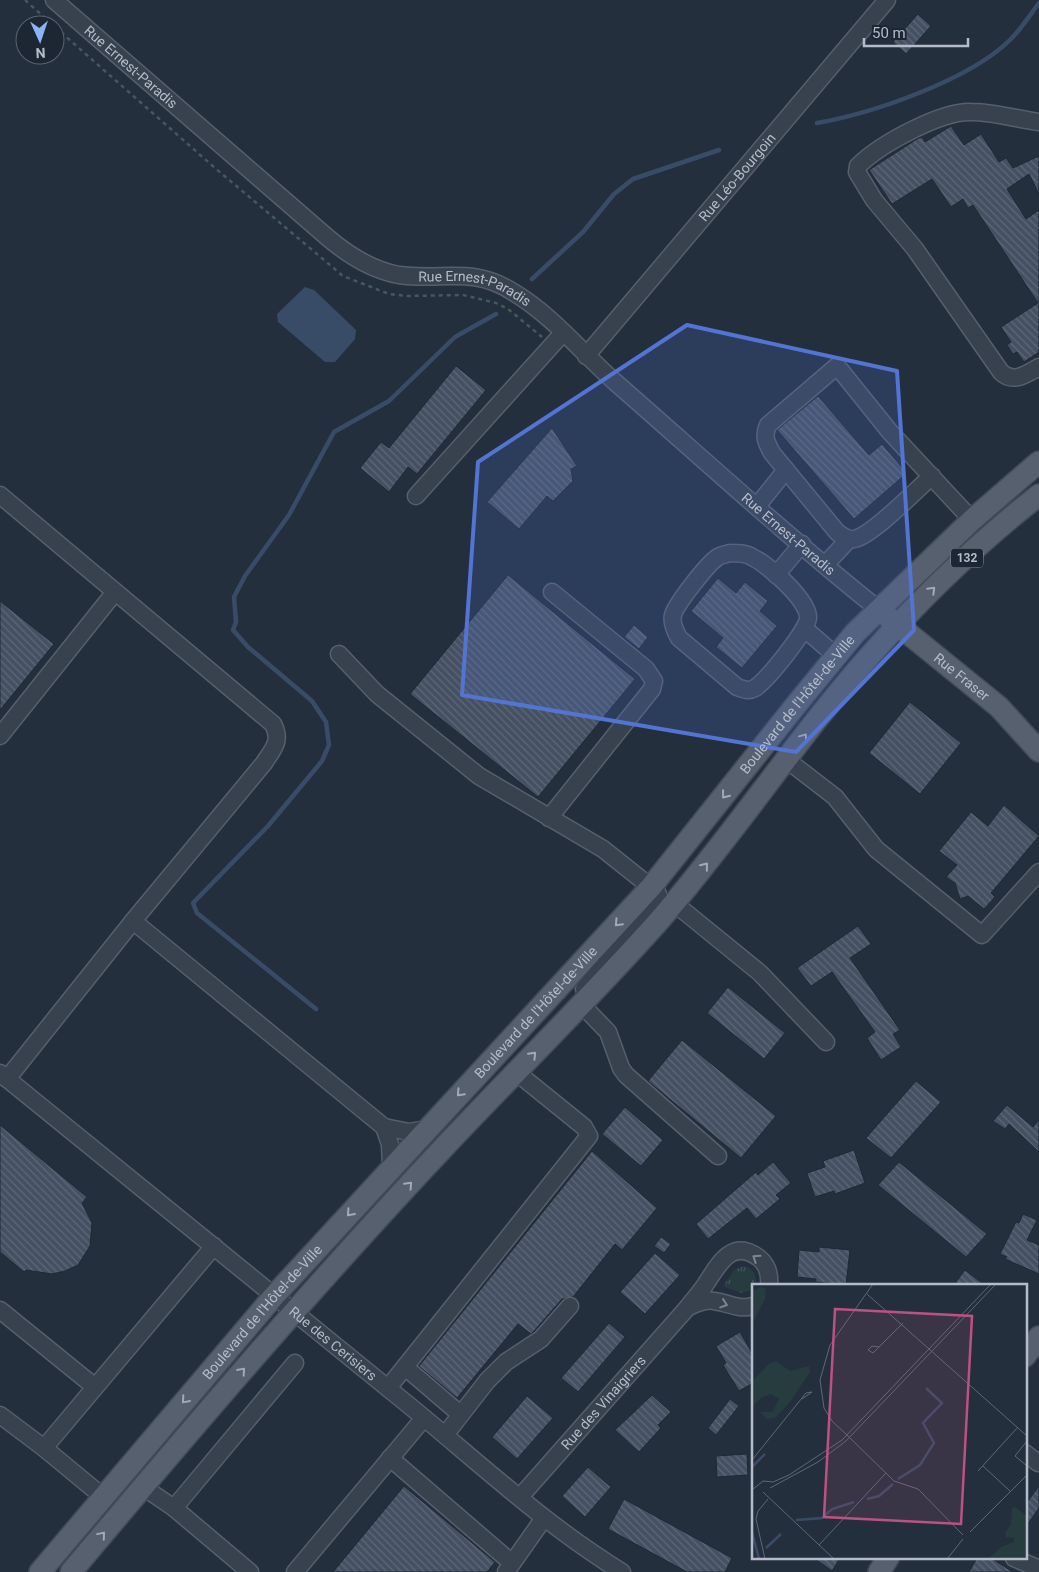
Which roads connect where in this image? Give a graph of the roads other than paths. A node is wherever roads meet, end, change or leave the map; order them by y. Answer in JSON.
{"nodes":[{"id":1,"x":54,"y":0,"type":"edge"},
{"id":2,"x":887,"y":0,"type":"edge"},
{"id":3,"x":1039,"y":122,"type":"edge"},
{"id":4,"x":563,"y":333,"type":"junction"},
{"id":5,"x":586,"y":356,"type":"junction"},
{"id":6,"x":1039,"y":367,"type":"edge"},
{"id":7,"x":1039,"y":462,"type":"edge"},
{"id":8,"x":786,"y":470,"type":"junction"},
{"id":9,"x":932,"y":476,"type":"junction"},
{"id":10,"x":0,"y":495,"type":"edge"},
{"id":11,"x":1039,"y":495,"type":"edge"},
{"id":12,"x":416,"y":496,"type":"dead end"},
{"id":13,"x":757,"y":506,"type":"junction"},
{"id":14,"x":972,"y":520,"type":"junction"},
{"id":15,"x":849,"y":539,"type":"junction"},
{"id":16,"x":802,"y":544,"type":"junction"},
{"id":17,"x":826,"y":565,"type":"junction"},
{"id":18,"x":776,"y":575,"type":"junction"},
{"id":19,"x":115,"y":592,"type":"junction"},
{"id":20,"x":552,"y":592,"type":"dead end"},
{"id":21,"x":878,"y":610,"type":"junction"},
{"id":22,"x":898,"y":625,"type":"junction"},
{"id":23,"x":805,"y":629,"type":"junction"},
{"id":24,"x":338,"y":654,"type":"dead end"},
{"id":25,"x":836,"y":656,"type":"junction"},
{"id":26,"x":0,"y":736,"type":"edge"},
{"id":27,"x":1039,"y":751,"type":"edge"},
{"id":28,"x":787,"y":760,"type":"junction"},
{"id":29,"x":549,"y":818,"type":"junction"},
{"id":30,"x":1039,"y":872,"type":"edge"},
{"id":31,"x":651,"y":887,"type":"junction"},
{"id":32,"x":674,"y":903,"type":"junction"},
{"id":33,"x":133,"y":921,"type":"junction"},
{"id":34,"x":581,"y":1004,"type":"junction"},
{"id":35,"x":554,"y":1032,"type":"junction"},
{"id":36,"x":826,"y":1042,"type":"dead end"},
{"id":37,"x":516,"y":1072,"type":"junction"},
{"id":38,"x":3,"y":1076,"type":"edge"},
{"id":39,"x":384,"y":1127,"type":"junction"},
{"id":40,"x":426,"y":1129,"type":"junction"},
{"id":41,"x":718,"y":1156,"type":"dead end"},
{"id":42,"x":391,"y":1168,"type":"junction"},
{"id":43,"x":214,"y":1246,"type":"junction"},
{"id":44,"x":769,"y":1284,"type":"edge"},
{"id":45,"x":274,"y":1296,"type":"junction"},
{"id":46,"x":570,"y":1306,"type":"dead end"},
{"id":47,"x":752,"y":1306,"type":"edge"},
{"id":48,"x":688,"y":1307,"type":"junction"},
{"id":49,"x":0,"y":1310,"type":"edge"},
{"id":50,"x":293,"y":1311,"type":"junction"},
{"id":51,"x":1039,"y":1337,"type":"edge"},
{"id":52,"x":1026,"y":1355,"type":"edge"},
{"id":53,"x":295,"y":1363,"type":"dead end"},
{"id":54,"x":405,"y":1366,"type":"junction"},
{"id":55,"x":96,"y":1387,"type":"junction"},
{"id":56,"x":388,"y":1388,"type":"junction"},
{"id":57,"x":460,"y":1414,"type":"junction"},
{"id":58,"x":0,"y":1415,"type":"edge"},
{"id":59,"x":424,"y":1418,"type":"junction"},
{"id":60,"x":445,"y":1434,"type":"junction"},
{"id":61,"x":44,"y":1448,"type":"junction"},
{"id":62,"x":1026,"y":1454,"type":"edge"},
{"id":63,"x":390,"y":1458,"type":"junction"},
{"id":64,"x":1038,"y":1463,"type":"edge"},
{"id":65,"x":143,"y":1487,"type":"junction"},
{"id":66,"x":102,"y":1496,"type":"junction"},
{"id":67,"x":520,"y":1496,"type":"junction"},
{"id":68,"x":174,"y":1508,"type":"junction"},
{"id":69,"x":544,"y":1518,"type":"junction"},
{"id":70,"x":887,"y":1560,"type":"edge"},
{"id":71,"x":1019,"y":1560,"type":"edge"},
{"id":72,"x":509,"y":1568,"type":"edge"},
{"id":73,"x":241,"y":1569,"type":"edge"},
{"id":74,"x":1039,"y":1569,"type":"edge"},
{"id":75,"x":40,"y":1572,"type":"edge"},
{"id":76,"x":71,"y":1572,"type":"edge"},
{"id":77,"x":295,"y":1572,"type":"edge"},
{"id":78,"x":622,"y":1572,"type":"edge"},
{"id":79,"x":879,"y":1572,"type":"edge"}],
"edges":[{"from":1,"to":4,"type":"street","name":"Rue Ernest-Paradis"},
{"from":2,"to":5,"type":"street","name":"Rue Léo-Bourgoin"},
{"from":3,"to":6,"type":"street"},
{"from":4,"to":5,"type":"street","name":"Rue Ernest-Paradis"},
{"from":4,"to":12,"type":"street"},
{"from":5,"to":13,"type":"street","name":"Rue Ernest-Paradis"},
{"from":7,"to":14,"type":"main road","name":"Boulevard de l'Hôtel-de-Ville","number":"132"},
{"from":8,"to":9,"type":"street"},
{"from":8,"to":13,"type":"street"},
{"from":8,"to":15,"type":"street"},
{"from":9,"to":14,"type":"street"},
{"from":9,"to":15,"type":"street"},
{"from":10,"to":19,"type":"street"},
{"from":22,"to":11,"type":"main road","name":"Boulevard de l'Hôtel-de-Ville","number":"132","one_way":true},
{"from":13,"to":16,"type":"street","name":"Rue Ernest-Paradis"},
{"from":14,"to":21,"type":"main road","name":"Boulevard de l'Hôtel-de-Ville","number":"132"},
{"from":15,"to":17,"type":"street"},
{"from":16,"to":17,"type":"street","name":"Rue Ernest-Paradis"},
{"from":16,"to":18,"type":"street"},
{"from":17,"to":21,"type":"street","name":"Rue Ernest-Paradis"},
{"from":18,"to":23,"type":"street"},
{"from":18,"to":23,"type":"street"},
{"from":19,"to":26,"type":"street"},
{"from":19,"to":33,"type":"street"},
{"from":20,"to":29,"type":"street"},
{"from":21,"to":22,"type":"main road","name":"Rue Fraser"},
{"from":21,"to":25,"type":"main road","name":"Boulevard de l'Hôtel-de-Ville"},
{"from":22,"to":27,"type":"main road","name":"Rue Fraser"},
{"from":28,"to":22,"type":"main road","name":"Boulevard de l'Hôtel-de-Ville","number":"132","one_way":true},
{"from":23,"to":25,"type":"street"},
{"from":24,"to":29,"type":"street"},
{"from":25,"to":31,"type":"main road","name":"Boulevard de l'Hôtel-de-Ville","one_way":true},
{"from":28,"to":30,"type":"street"},
{"from":32,"to":28,"type":"main road","name":"Boulevard de l'Hôtel-de-Ville","one_way":true},
{"from":29,"to":31,"type":"street"},
{"from":31,"to":35,"type":"street"},
{"from":31,"to":40,"type":"main road","name":"Boulevard de l'Hôtel-de-Ville","one_way":true},
{"from":32,"to":34,"type":"main road","name":"Boulevard de l'Hôtel-de-Ville"},
{"from":32,"to":36,"type":"street"},
{"from":33,"to":38,"type":"street"},
{"from":33,"to":39,"type":"street"},
{"from":34,"to":35,"type":"main road","name":"Boulevard de l'Hôtel-de-Ville"},
{"from":34,"to":41,"type":"street"},
{"from":37,"to":35,"type":"main road","name":"Boulevard de l'Hôtel-de-Ville","one_way":true},
{"from":50,"to":37,"type":"main road","name":"Boulevard de l'Hôtel-de-Ville","one_way":true},
{"from":37,"to":54,"type":"street"},
{"from":38,"to":43,"type":"street","name":"Rue des Cerisiers"},
{"from":39,"to":40,"type":"street"},
{"from":39,"to":42,"type":"street"},
{"from":40,"to":42,"type":"main road","name":"Boulevard de l'Hôtel-de-Ville"},
{"from":42,"to":45,"type":"main road","name":"Boulevard de l'Hôtel-de-Ville","one_way":true},
{"from":43,"to":45,"type":"street","name":"Rue des Cerisiers"},
{"from":43,"to":55,"type":"street"},
{"from":44,"to":48,"type":"street","name":"Rue des Vinaigriers","one_way":true},
{"from":45,"to":50,"type":"street","name":"Rue des Cerisiers"},
{"from":45,"to":66,"type":"main road","name":"Boulevard de l'Hôtel-de-Ville","one_way":true},
{"from":46,"to":57,"type":"street"},
{"from":48,"to":47,"type":"street","one_way":true},
{"from":48,"to":67,"type":"street","name":"Rue des Vinaigriers"},
{"from":49,"to":55,"type":"street"},
{"from":50,"to":56,"type":"street","name":"Rue des Cerisiers"},
{"from":65,"to":50,"type":"main road","name":"Boulevard de l'Hôtel-de-Ville","one_way":true},
{"from":51,"to":52,"type":"main road"},
{"from":53,"to":68,"type":"street"},
{"from":54,"to":56,"type":"street"},
{"from":54,"to":57,"type":"street"},
{"from":55,"to":61,"type":"street"},
{"from":56,"to":59,"type":"street","name":"Rue des Cerisiers"},
{"from":57,"to":60,"type":"street"},
{"from":58,"to":61,"type":"street"},
{"from":59,"to":60,"type":"street","name":"Rue des Cerisiers"},
{"from":59,"to":63,"type":"street"},
{"from":60,"to":67,"type":"street","name":"Rue des Cerisiers"},
{"from":61,"to":66,"type":"street"},
{"from":62,"to":64,"type":"street"},
{"from":63,"to":72,"type":"street"},
{"from":63,"to":77,"type":"street"},
{"from":65,"to":68,"type":"street"},
{"from":76,"to":65,"type":"main road","name":"Boulevard de l'Hôtel-de-Ville","one_way":true},
{"from":66,"to":75,"type":"main road","name":"Boulevard de l'Hôtel-de-Ville"},
{"from":67,"to":69,"type":"street","name":"Rue des Cerisiers"},
{"from":68,"to":73,"type":"street"},
{"from":69,"to":72,"type":"street"},
{"from":69,"to":78,"type":"street","name":"Rue des Cerisiers"},
{"from":70,"to":79,"type":"main road"},
{"from":71,"to":74,"type":"street"}]}
